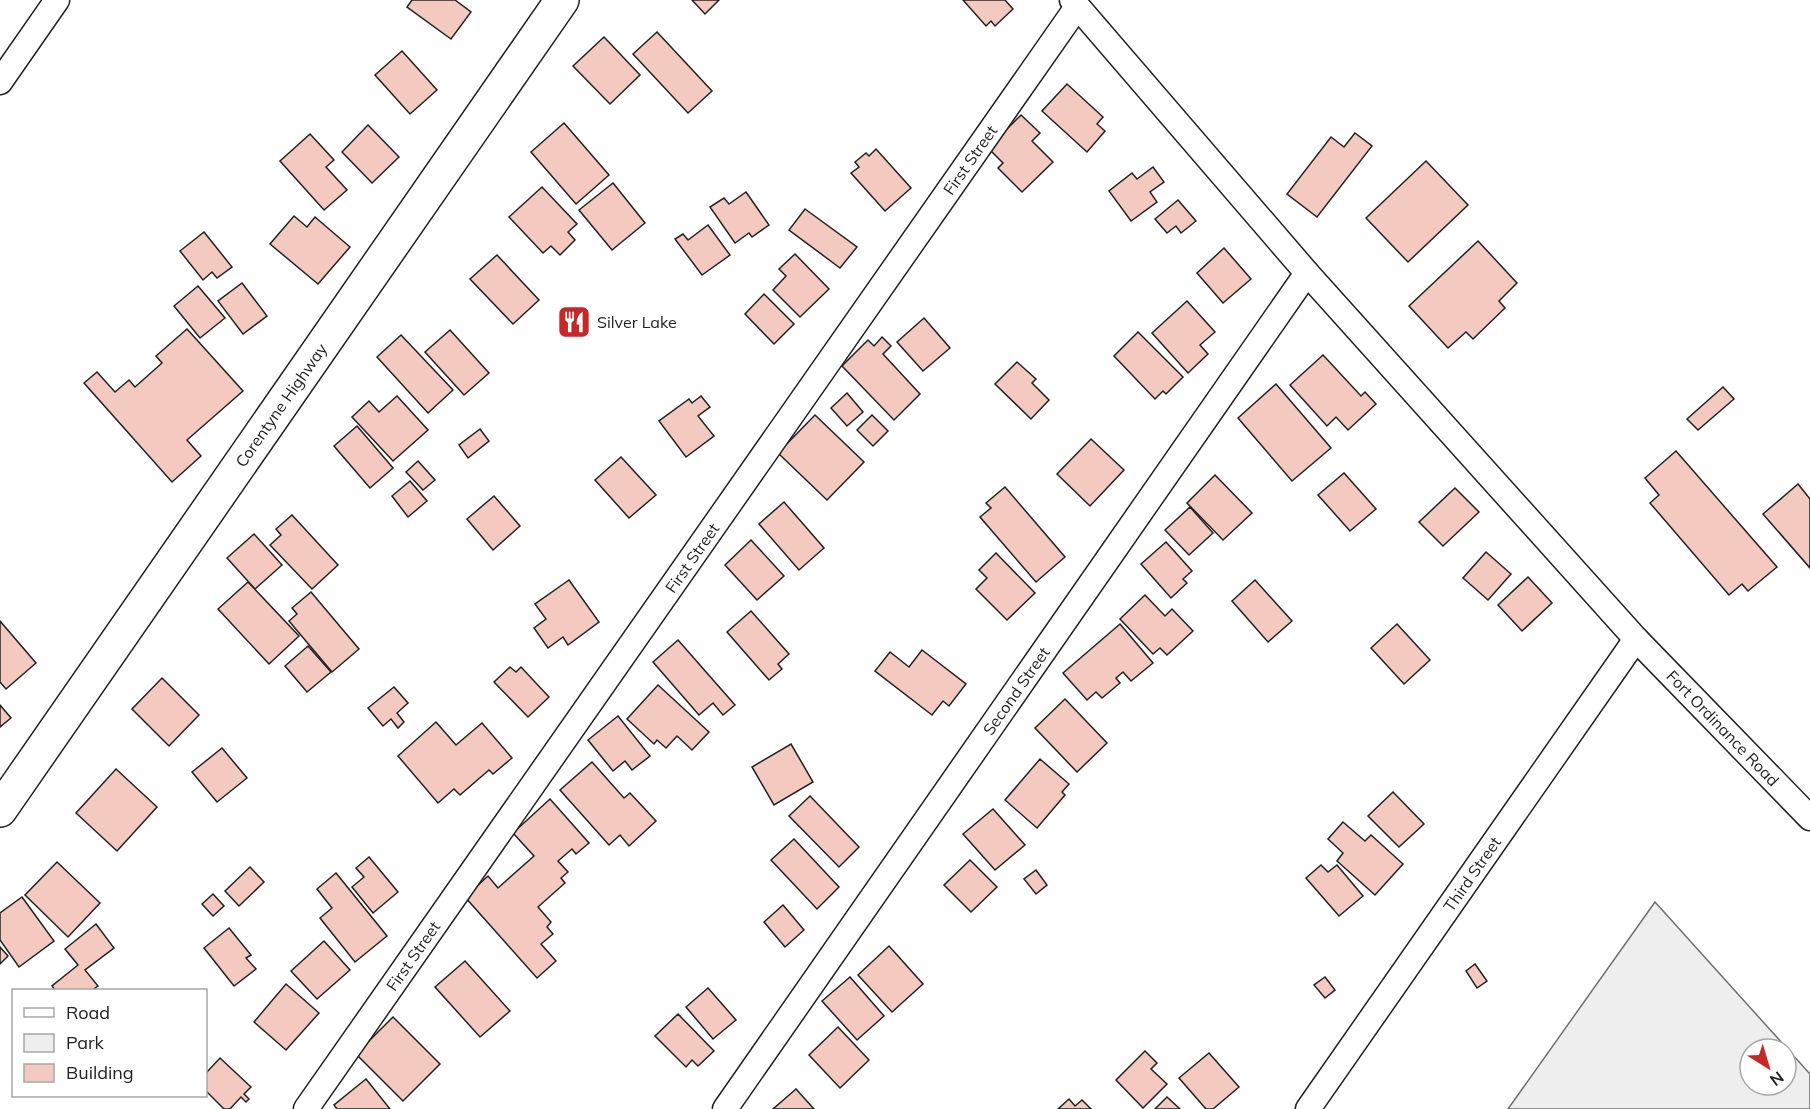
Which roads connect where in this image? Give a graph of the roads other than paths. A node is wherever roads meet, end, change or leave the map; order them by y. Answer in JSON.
{"nodes":[{"id":1,"x":57,"y":0,"type":"edge"},
{"id":2,"x":561,"y":0,"type":"edge"},
{"id":3,"x":1075,"y":3,"type":"edge"},
{"id":4,"x":0,"y":82,"type":"edge"},
{"id":5,"x":1307,"y":273,"type":"junction"},
{"id":6,"x":1636,"y":639,"type":"junction"},
{"id":7,"x":0,"y":810,"type":"edge"},
{"id":8,"x":1810,"y":818,"type":"edge"},
{"id":9,"x":306,"y":1109,"type":"edge"},
{"id":10,"x":725,"y":1109,"type":"edge"},
{"id":11,"x":1308,"y":1109,"type":"edge"}],
"edges":[{"from":1,"to":4,"type":"street"},
{"from":2,"to":7,"type":"main road","name":"Corentyne Highway"},
{"from":3,"to":5,"type":"street","name":"Fort Ordinance Road"},
{"from":3,"to":9,"type":"street","name":"First Street"},
{"from":5,"to":6,"type":"street","name":"Fort Ordinance Road"},
{"from":5,"to":10,"type":"street","name":"Second Street"},
{"from":6,"to":8,"type":"street","name":"Fort Ordinance Road"},
{"from":6,"to":11,"type":"street","name":"Third Street"}]}
